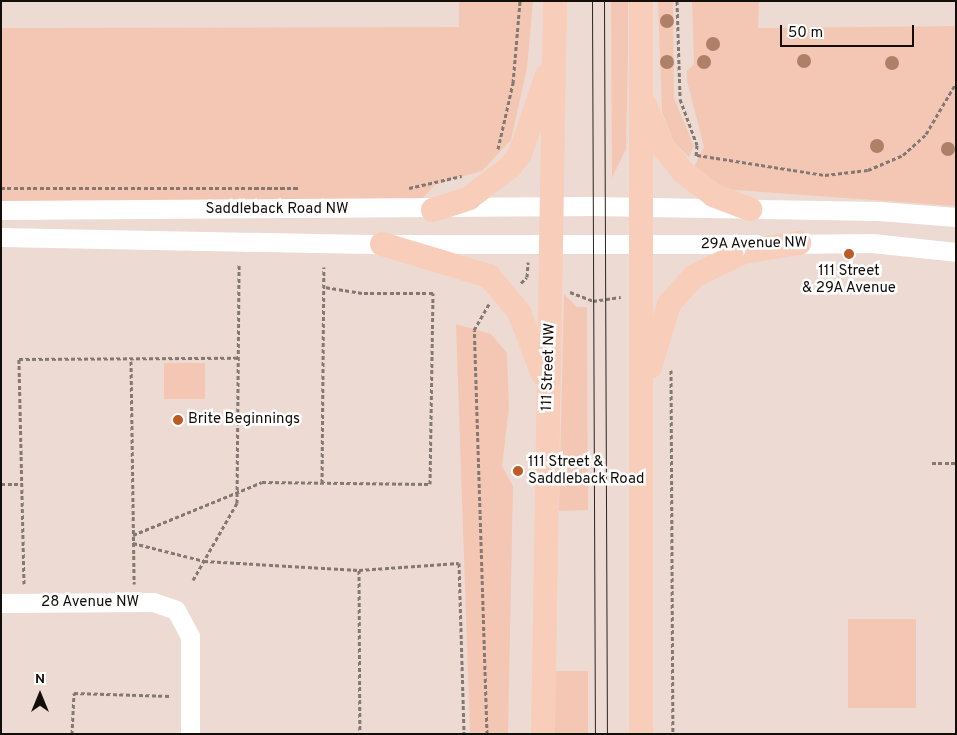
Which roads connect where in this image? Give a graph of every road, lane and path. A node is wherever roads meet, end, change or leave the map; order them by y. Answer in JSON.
{"nodes":[{"id":1,"x":520,"y":1,"type":"edge"},
{"id":2,"x":555,"y":1,"type":"edge"},
{"id":3,"x":641,"y":1,"type":"edge"},
{"id":4,"x":677,"y":1,"type":"edge"},
{"id":5,"x":554,"y":57,"type":"junction"},
{"id":6,"x":956,"y":84,"type":"edge"},
{"id":7,"x":641,"y":96,"type":"junction"},
{"id":8,"x":510,"y":167,"type":"junction"},
{"id":9,"x":469,"y":173,"type":"dead end"},
{"id":10,"x":1,"y":188,"type":"edge"},
{"id":11,"x":309,"y":188,"type":"dead end"},
{"id":12,"x":398,"y":188,"type":"dead end"},
{"id":13,"x":642,"y":206,"type":"junction"},
{"id":14,"x":552,"y":207,"type":"junction"},
{"id":15,"x":750,"y":209,"type":"junction"},
{"id":16,"x":1,"y":210,"type":"edge"},
{"id":17,"x":433,"y":210,"type":"junction"},
{"id":18,"x":956,"y":217,"type":"edge"},
{"id":19,"x":1,"y":237,"type":"edge"},
{"id":20,"x":799,"y":243,"type":"junction"},
{"id":21,"x":382,"y":244,"type":"junction"},
{"id":22,"x":552,"y":245,"type":"junction"},
{"id":23,"x":641,"y":245,"type":"junction"},
{"id":24,"x":956,"y":252,"type":"edge"},
{"id":25,"x":238,"y":264,"type":"dead end"},
{"id":26,"x":324,"y":266,"type":"dead end"},
{"id":27,"x":324,"y":287,"type":"junction"},
{"id":28,"x":551,"y":288,"type":"junction"},
{"id":29,"x":513,"y":289,"type":"junction"},
{"id":30,"x":641,"y":289,"type":"junction"},
{"id":31,"x":237,"y":358,"type":"junction"},
{"id":32,"x":671,"y":358,"type":"dead end"},
{"id":33,"x":132,"y":361,"type":"junction"},
{"id":34,"x":548,"y":389,"type":"junction"},
{"id":35,"x":641,"y":405,"type":"junction"},
{"id":36,"x":932,"y":463,"type":"dead end"},
{"id":37,"x":956,"y":463,"type":"edge"},
{"id":38,"x":322,"y":483,"type":"junction"},
{"id":39,"x":1,"y":484,"type":"edge"},
{"id":40,"x":23,"y":484,"type":"junction"},
{"id":41,"x":237,"y":490,"type":"junction"},
{"id":42,"x":133,"y":534,"type":"junction"},
{"id":43,"x":133,"y":544,"type":"junction"},
{"id":44,"x":204,"y":561,"type":"junction"},
{"id":45,"x":359,"y":570,"type":"junction"},
{"id":46,"x":193,"y":580,"type":"dead end"},
{"id":47,"x":24,"y":584,"type":"dead end"},
{"id":48,"x":134,"y":584,"type":"dead end"},
{"id":49,"x":1,"y":603,"type":"edge"},
{"id":50,"x":171,"y":696,"type":"dead end"},
{"id":51,"x":72,"y":734,"type":"edge"},
{"id":52,"x":190,"y":734,"type":"edge"},
{"id":53,"x":360,"y":734,"type":"edge"},
{"id":54,"x":464,"y":734,"type":"edge"},
{"id":55,"x":487,"y":734,"type":"edge"},
{"id":56,"x":543,"y":734,"type":"edge"},
{"id":57,"x":641,"y":734,"type":"edge"},
{"id":58,"x":673,"y":734,"type":"edge"}],
"edges":[{"from":1,"to":8,"type":"path"},
{"from":2,"to":5,"type":"main road","name":"111 Street NW"},
{"from":3,"to":7,"type":"main road"},
{"from":4,"to":6,"type":"path"},
{"from":5,"to":8,"type":"main road"},
{"from":5,"to":14,"type":"main road","name":"111 Street NW"},
{"from":7,"to":13,"type":"main road"},
{"from":7,"to":15,"type":"main road"},
{"from":8,"to":17,"type":"main road"},
{"from":9,"to":12,"type":"path"},
{"from":10,"to":11,"type":"path"},
{"from":13,"to":14,"type":"street"},
{"from":13,"to":15,"type":"street"},
{"from":13,"to":23,"type":"main road"},
{"from":14,"to":17,"type":"street","name":"Saddleback Road NW"},
{"from":14,"to":22,"type":"main road","name":"111 Street NW"},
{"from":15,"to":18,"type":"street"},
{"from":16,"to":17,"type":"street","name":"Saddleback Road NW"},
{"from":19,"to":21,"type":"street","name":"Saddleback Road NW"},
{"from":20,"to":23,"type":"street","name":"29A Avenue NW"},
{"from":20,"to":24,"type":"street","name":"29A Avenue NW"},
{"from":20,"to":35,"type":"main road"},
{"from":21,"to":22,"type":"street","name":"Saddleback Road NW"},
{"from":21,"to":29,"type":"main road"},
{"from":22,"to":23,"type":"street","name":"29A Avenue NW"},
{"from":22,"to":28,"type":"main road","name":"111 Street NW"},
{"from":23,"to":30,"type":"main road"},
{"from":25,"to":31,"type":"path"},
{"from":26,"to":27,"type":"path"},
{"from":27,"to":38,"type":"path"},
{"from":27,"to":38,"type":"path"},
{"from":28,"to":29,"type":"path"},
{"from":28,"to":30,"type":"path"},
{"from":28,"to":34,"type":"main road","name":"111 Street NW"},
{"from":29,"to":34,"type":"main road"},
{"from":29,"to":55,"type":"path"},
{"from":30,"to":35,"type":"main road"},
{"from":31,"to":33,"type":"path"},
{"from":31,"to":41,"type":"path"},
{"from":32,"to":58,"type":"path"},
{"from":33,"to":40,"type":"path"},
{"from":33,"to":42,"type":"path"},
{"from":34,"to":56,"type":"main road","name":"111 Street NW"},
{"from":35,"to":57,"type":"main road"},
{"from":36,"to":37,"type":"path"},
{"from":38,"to":41,"type":"path"},
{"from":39,"to":40,"type":"path"},
{"from":40,"to":47,"type":"path"},
{"from":41,"to":42,"type":"path"},
{"from":41,"to":44,"type":"path"},
{"from":42,"to":43,"type":"path"},
{"from":43,"to":44,"type":"path"},
{"from":43,"to":48,"type":"path"},
{"from":44,"to":45,"type":"path"},
{"from":44,"to":46,"type":"path"},
{"from":45,"to":53,"type":"path"},
{"from":45,"to":54,"type":"path"},
{"from":49,"to":52,"type":"street","name":"28 Avenue NW"},
{"from":50,"to":51,"type":"path"}]}
